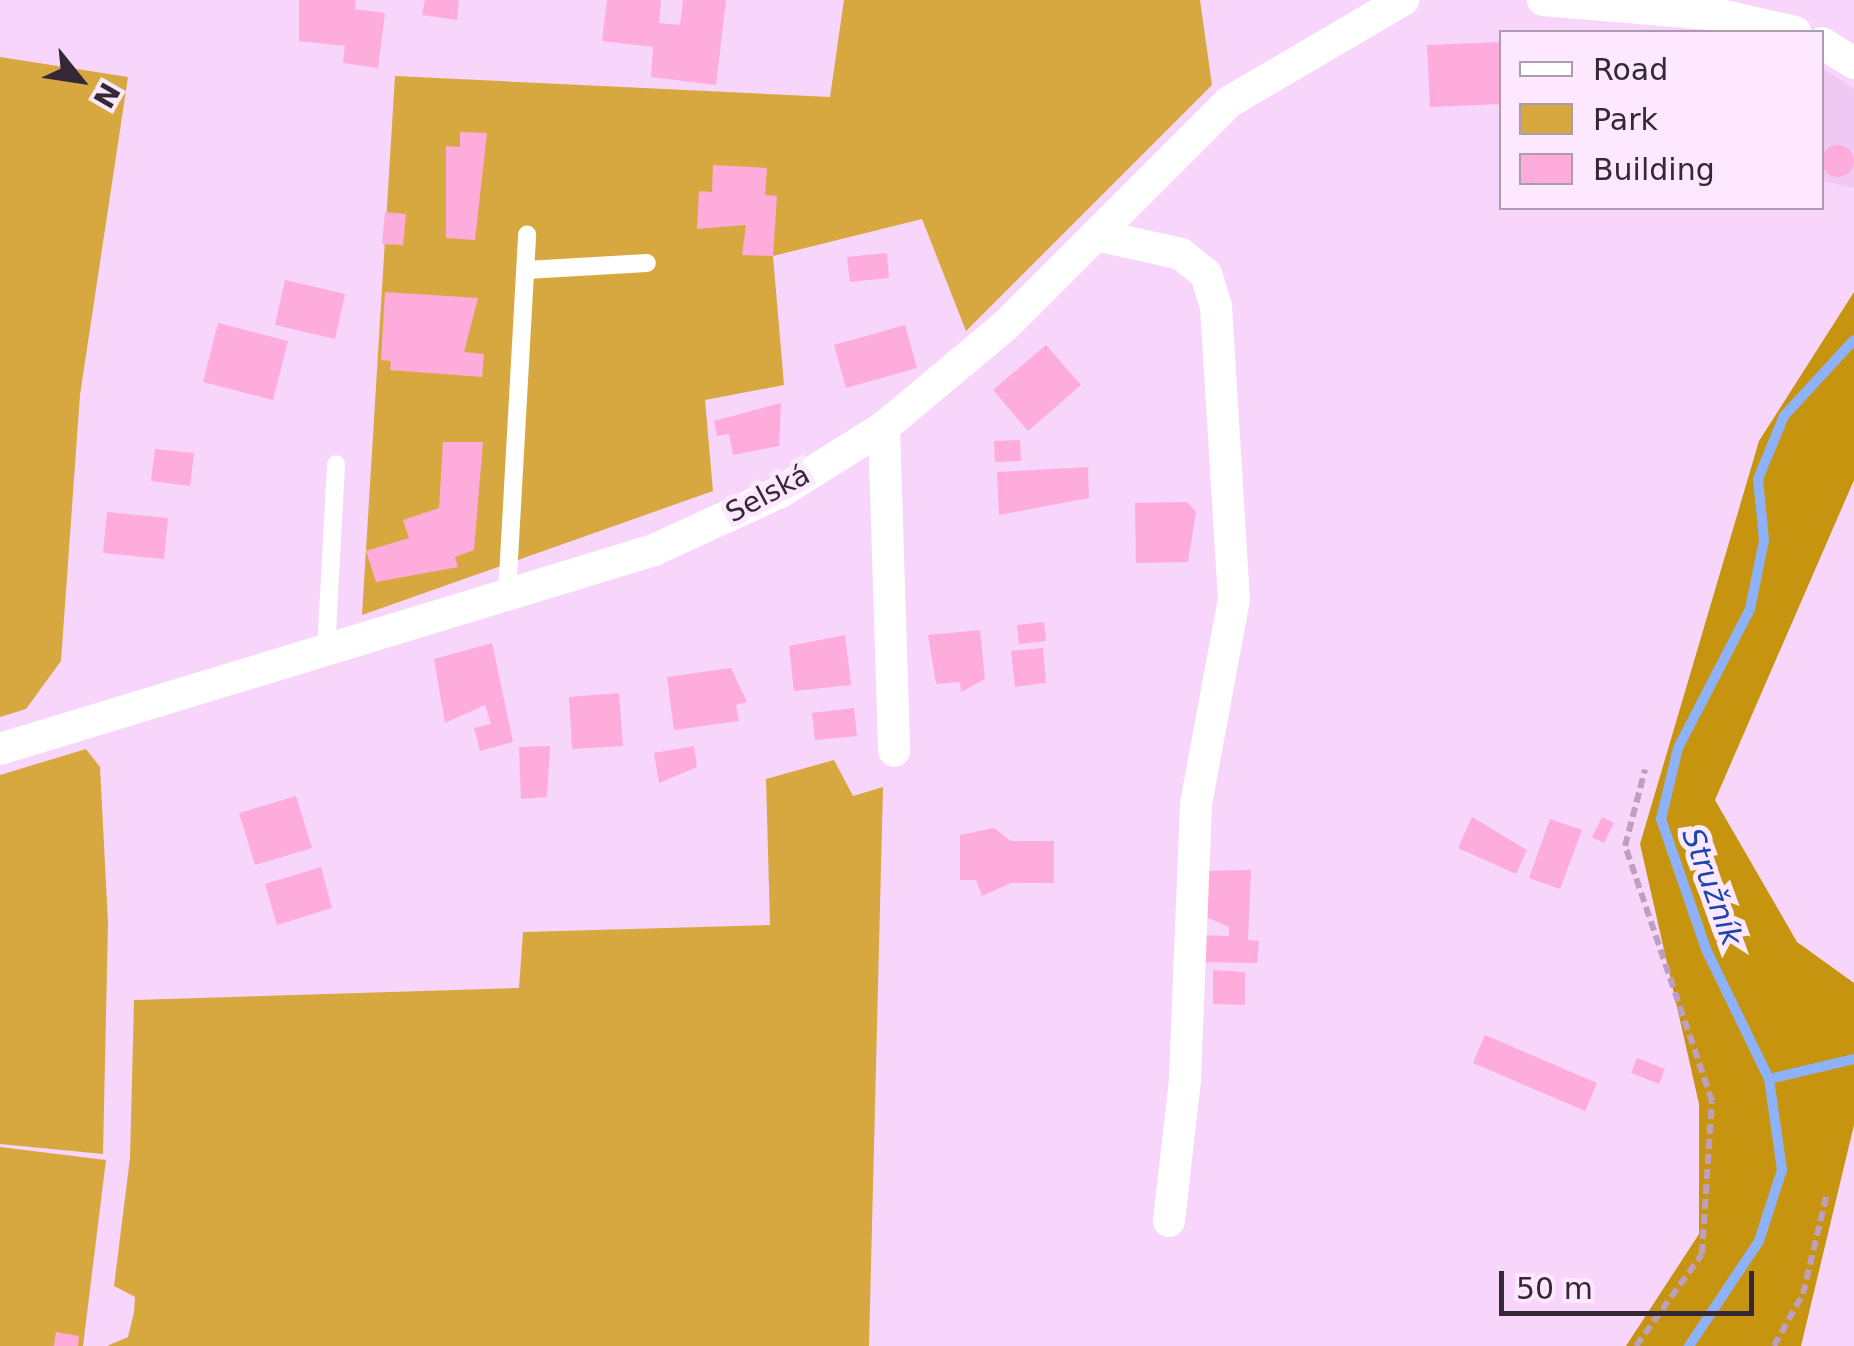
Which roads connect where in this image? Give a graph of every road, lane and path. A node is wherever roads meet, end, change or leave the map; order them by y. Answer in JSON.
{"nodes":[{"id":1,"x":1403,"y":0,"type":"edge"},
{"id":2,"x":1543,"y":0,"type":"edge"},
{"id":3,"x":1786,"y":30,"type":"edge"},
{"id":4,"x":1824,"y":45,"type":"edge"},
{"id":5,"x":1854,"y":63,"type":"edge"},
{"id":6,"x":1096,"y":234,"type":"junction"},
{"id":7,"x":527,"y":236,"type":"dead end"},
{"id":8,"x":647,"y":264,"type":"dead end"},
{"id":9,"x":526,"y":270,"type":"junction"},
{"id":10,"x":884,"y":426,"type":"junction"},
{"id":11,"x":336,"y":464,"type":"dead end"},
{"id":12,"x":507,"y":595,"type":"junction"},
{"id":13,"x":326,"y":650,"type":"junction"},
{"id":14,"x":0,"y":749,"type":"edge"},
{"id":15,"x":894,"y":751,"type":"dead end"},
{"id":16,"x":1646,"y":770,"type":"dead end"},
{"id":17,"x":1827,"y":1193,"type":"dead end"},
{"id":18,"x":1169,"y":1220,"type":"dead end"},
{"id":19,"x":1636,"y":1346,"type":"edge"},
{"id":20,"x":1774,"y":1346,"type":"edge"}],
"edges":[{"from":1,"to":6,"type":"street","name":"Selská"},
{"from":2,"to":3,"type":"street"},
{"from":4,"to":5,"type":"street"},
{"from":6,"to":10,"type":"street","name":"Selská"},
{"from":6,"to":18,"type":"street"},
{"from":7,"to":9,"type":"lane"},
{"from":8,"to":9,"type":"lane"},
{"from":9,"to":12,"type":"lane"},
{"from":10,"to":12,"type":"street","name":"Selská"},
{"from":10,"to":15,"type":"street"},
{"from":11,"to":13,"type":"lane"},
{"from":12,"to":13,"type":"street","name":"Selská"},
{"from":13,"to":14,"type":"street","name":"Selská"},
{"from":16,"to":19,"type":"path"},
{"from":17,"to":20,"type":"path"}]}
